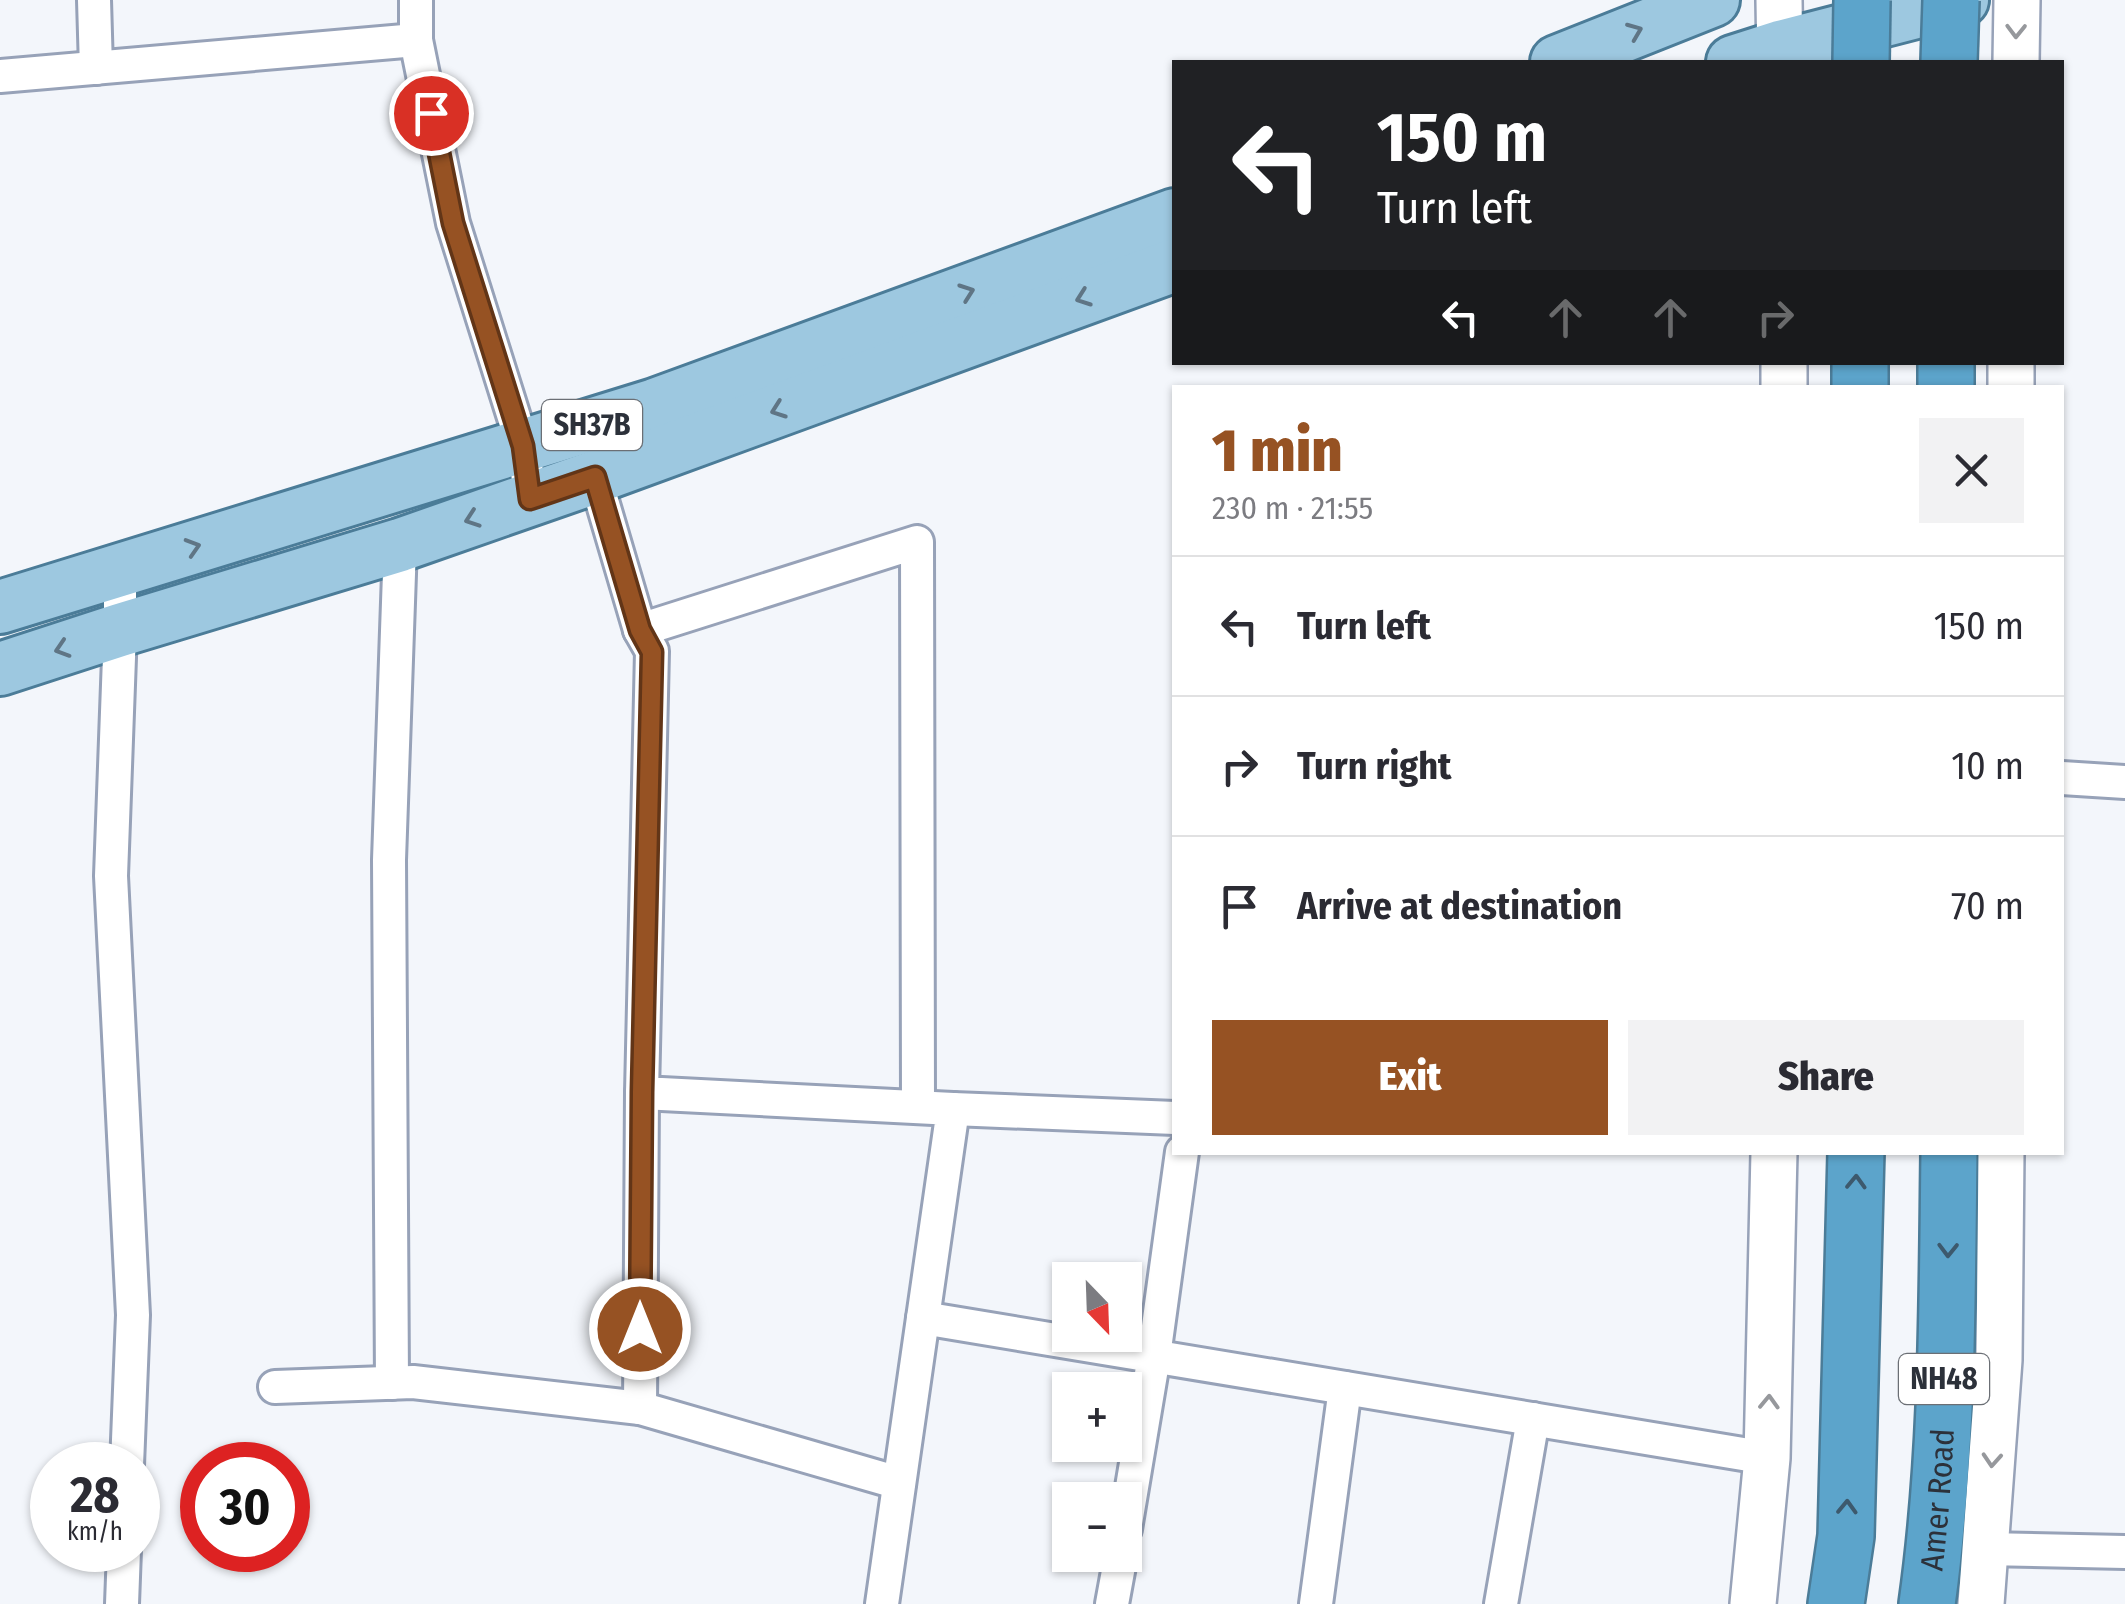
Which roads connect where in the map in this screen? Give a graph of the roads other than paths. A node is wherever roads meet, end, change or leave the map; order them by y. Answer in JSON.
{"nodes":[{"id":1,"x":94,"y":0,"type":"edge"},
{"id":2,"x":416,"y":0,"type":"edge"},
{"id":3,"x":1713,"y":0,"type":"edge"},
{"id":4,"x":1862,"y":0,"type":"edge"},
{"id":5,"x":1951,"y":0,"type":"edge"},
{"id":6,"x":1962,"y":0,"type":"edge"},
{"id":7,"x":2017,"y":0,"type":"edge"},
{"id":8,"x":416,"y":40,"type":"junction"},
{"id":9,"x":1768,"y":43,"type":"edge"},
{"id":10,"x":1562,"y":60,"type":"edge"},
{"id":11,"x":1862,"y":60,"type":"edge"},
{"id":12,"x":1949,"y":60,"type":"edge"},
{"id":13,"x":2016,"y":60,"type":"edge"},
{"id":14,"x":96,"y":68,"type":"junction"},
{"id":15,"x":0,"y":76,"type":"edge"},
{"id":16,"x":1172,"y":217,"type":"edge"},
{"id":17,"x":1172,"y":266,"type":"edge"},
{"id":18,"x":892,"y":343,"type":"junction"},
{"id":19,"x":523,"y":446,"type":"junction"},
{"id":20,"x":595,"y":477,"type":"junction"},
{"id":21,"x":530,"y":499,"type":"junction"},
{"id":22,"x":400,"y":545,"type":"junction"},
{"id":23,"x":120,"y":570,"type":"junction"},
{"id":24,"x":0,"y":607,"type":"edge"},
{"id":25,"x":120,"y":630,"type":"junction"},
{"id":26,"x":640,"y":630,"type":"junction"},
{"id":27,"x":0,"y":669,"type":"edge"},
{"id":28,"x":2064,"y":778,"type":"edge"},
{"id":29,"x":2125,"y":782,"type":"edge"},
{"id":30,"x":642,"y":1092,"type":"junction"},
{"id":31,"x":918,"y":1107,"type":"junction"},
{"id":32,"x":953,"y":1109,"type":"junction"},
{"id":33,"x":1172,"y":1118,"type":"edge"},
{"id":34,"x":1182,"y":1155,"type":"edge"},
{"id":35,"x":1774,"y":1155,"type":"edge"},
{"id":36,"x":1856,"y":1155,"type":"edge"},
{"id":37,"x":1950,"y":1155,"type":"edge"},
{"id":38,"x":2001,"y":1155,"type":"edge"},
{"id":39,"x":923,"y":1318,"type":"junction"},
{"id":40,"x":1154,"y":1356,"type":"junction"},
{"id":41,"x":392,"y":1384,"type":"junction"},
{"id":42,"x":275,"y":1388,"type":"dead end"},
{"id":43,"x":1345,"y":1388,"type":"junction"},
{"id":44,"x":640,"y":1408,"type":"junction"},
{"id":45,"x":1533,"y":1419,"type":"junction"},
{"id":46,"x":128,"y":1442,"type":"edge"},
{"id":47,"x":1767,"y":1458,"type":"junction"},
{"id":48,"x":1133,"y":1482,"type":"edge"},
{"id":49,"x":899,"y":1484,"type":"junction"},
{"id":50,"x":1986,"y":1550,"type":"junction"},
{"id":51,"x":2125,"y":1552,"type":"edge"},
{"id":52,"x":123,"y":1572,"type":"edge"},
{"id":53,"x":1117,"y":1572,"type":"edge"},
{"id":54,"x":122,"y":1604,"type":"edge"},
{"id":55,"x":882,"y":1604,"type":"edge"},
{"id":56,"x":1112,"y":1604,"type":"edge"},
{"id":57,"x":1316,"y":1604,"type":"edge"},
{"id":58,"x":1501,"y":1604,"type":"edge"},
{"id":59,"x":1753,"y":1604,"type":"edge"},
{"id":60,"x":1836,"y":1604,"type":"edge"},
{"id":61,"x":1927,"y":1604,"type":"edge"},
{"id":62,"x":1980,"y":1604,"type":"edge"}],
"edges":[{"from":1,"to":14,"type":"street"},
{"from":2,"to":8,"type":"street"},
{"from":10,"to":3,"type":"main road","one_way":true},
{"from":4,"to":11,"type":"highway","bridge":true},
{"from":5,"to":12,"type":"highway","bridge":true},
{"from":6,"to":9,"type":"main road"},
{"from":7,"to":13,"type":"street","one_way":true},
{"from":8,"to":14,"type":"street"},
{"from":8,"to":19,"type":"street"},
{"from":14,"to":15,"type":"street"},
{"from":18,"to":16,"type":"main road","number":"SH37B","one_way":true},
{"from":17,"to":18,"type":"main road","number":"SH37B","one_way":true},
{"from":18,"to":19,"type":"main road","number":"SH37B"},
{"from":18,"to":20,"type":"main road","number":"SH37B","one_way":true},
{"from":19,"to":21,"type":"street"},
{"from":23,"to":19,"type":"main road","number":"SH37B","one_way":true},
{"from":20,"to":21,"type":"main road","number":"SH37B"},
{"from":20,"to":26,"type":"street"},
{"from":21,"to":22,"type":"main road","number":"SH37B","one_way":true},
{"from":22,"to":25,"type":"main road","number":"SH37B"},
{"from":22,"to":41,"type":"street"},
{"from":23,"to":24,"type":"main road","number":"SH37B"},
{"from":23,"to":25,"type":"street"},
{"from":25,"to":27,"type":"main road","number":"SH37B","one_way":true},
{"from":25,"to":46,"type":"street"},
{"from":26,"to":30,"type":"street"},
{"from":26,"to":31,"type":"street"},
{"from":28,"to":29,"type":"street"},
{"from":30,"to":31,"type":"street"},
{"from":30,"to":44,"type":"street"},
{"from":31,"to":32,"type":"street"},
{"from":32,"to":33,"type":"street"},
{"from":32,"to":39,"type":"street"},
{"from":34,"to":40,"type":"street"},
{"from":47,"to":35,"type":"street","one_way":true},
{"from":60,"to":36,"type":"highway","number":"NH48","one_way":true},
{"from":37,"to":61,"type":"highway","name":"Amer Road","number":"NH48","one_way":true},
{"from":38,"to":50,"type":"street","one_way":true},
{"from":39,"to":40,"type":"street"},
{"from":39,"to":49,"type":"street"},
{"from":40,"to":43,"type":"street"},
{"from":40,"to":48,"type":"street"},
{"from":41,"to":42,"type":"street"},
{"from":41,"to":44,"type":"street"},
{"from":43,"to":45,"type":"street"},
{"from":43,"to":57,"type":"street"},
{"from":44,"to":49,"type":"street"},
{"from":45,"to":47,"type":"street"},
{"from":45,"to":58,"type":"street"},
{"from":47,"to":59,"type":"street"},
{"from":49,"to":55,"type":"street"},
{"from":50,"to":51,"type":"street"},
{"from":50,"to":62,"type":"street"},
{"from":52,"to":54,"type":"street"},
{"from":53,"to":56,"type":"street"}]}
